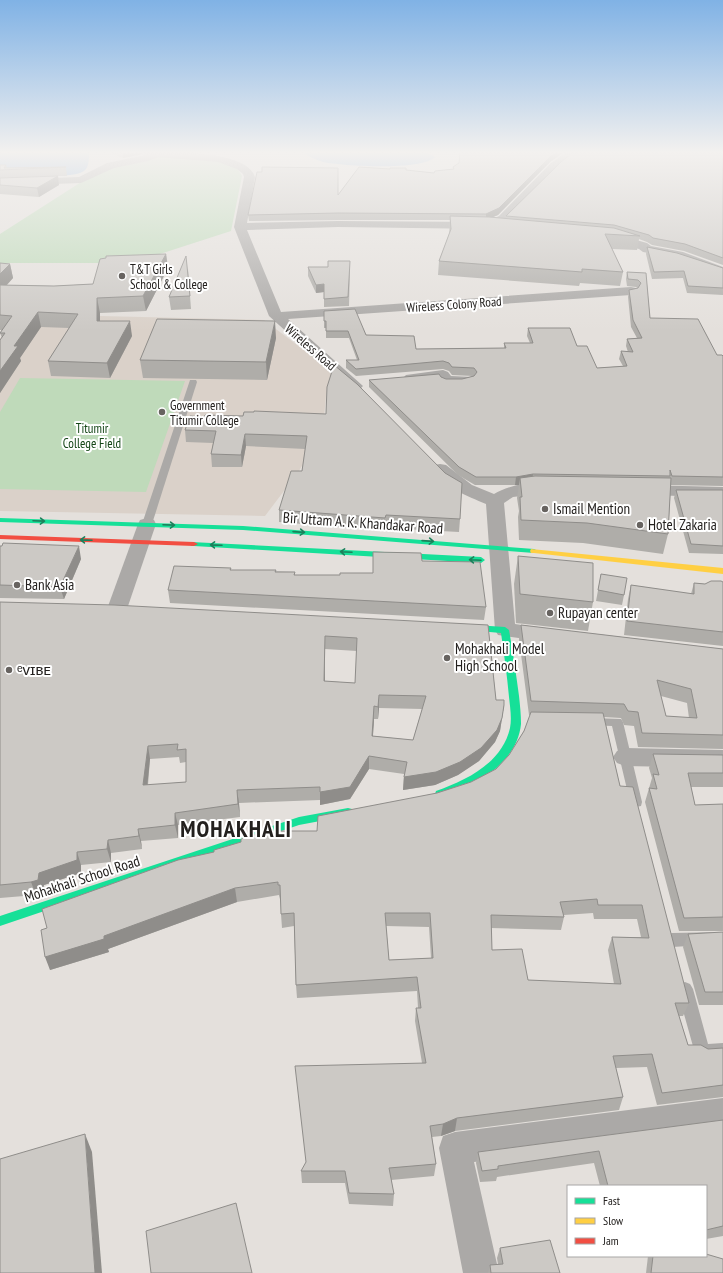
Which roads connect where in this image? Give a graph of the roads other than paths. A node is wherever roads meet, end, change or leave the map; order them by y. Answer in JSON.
{"nodes":[{"id":1,"x":243,"y":212,"type":"edge"},
{"id":2,"x":509,"y":212,"type":"edge"},
{"id":3,"x":488,"y":226,"type":"junction"},
{"id":4,"x":240,"y":227,"type":"junction"},
{"id":5,"x":512,"y":228,"type":"edge"},
{"id":6,"x":599,"y":235,"type":"edge"},
{"id":7,"x":723,"y":271,"type":"edge"},
{"id":8,"x":632,"y":291,"type":"edge"},
{"id":9,"x":276,"y":316,"type":"junction"},
{"id":10,"x":398,"y":379,"type":"edge"},
{"id":11,"x":467,"y":380,"type":"edge"},
{"id":12,"x":193,"y":382,"type":"dead end"},
{"id":13,"x":367,"y":382,"type":"dead end"},
{"id":14,"x":352,"y":383,"type":"junction"},
{"id":15,"x":368,"y":398,"type":"edge"},
{"id":16,"x":432,"y":461,"type":"edge"},
{"id":17,"x":562,"y":488,"type":"edge"},
{"id":18,"x":624,"y":490,"type":"edge"},
{"id":19,"x":723,"y":492,"type":"edge"},
{"id":20,"x":495,"y":502,"type":"junction"},
{"id":21,"x":0,"y":520,"type":"edge"},
{"id":22,"x":147,"y":524,"type":"junction"},
{"id":23,"x":0,"y":537,"type":"edge"},
{"id":24,"x":141,"y":542,"type":"junction"},
{"id":25,"x":502,"y":557,"type":"junction"},
{"id":26,"x":723,"y":571,"type":"edge"},
{"id":27,"x":117,"y":609,"type":"edge"},
{"id":28,"x":449,"y":627,"type":"edge"},
{"id":29,"x":505,"y":630,"type":"junction"},
{"id":30,"x":569,"y":638,"type":"edge"},
{"id":31,"x":515,"y":720,"type":"junction"},
{"id":32,"x":531,"y":720,"type":"edge"},
{"id":33,"x":578,"y":722,"type":"edge"},
{"id":34,"x":625,"y":757,"type":"junction"},
{"id":35,"x":723,"y":759,"type":"edge"},
{"id":36,"x":434,"y":796,"type":"edge"},
{"id":37,"x":358,"y":810,"type":"edge"},
{"id":38,"x":640,"y":818,"type":"edge"},
{"id":39,"x":0,"y":921,"type":"edge"},
{"id":40,"x":668,"y":925,"type":"edge"},
{"id":41,"x":723,"y":938,"type":"edge"},
{"id":42,"x":672,"y":940,"type":"junction"},
{"id":43,"x":676,"y":955,"type":"edge"},
{"id":44,"x":682,"y":977,"type":"edge"},
{"id":45,"x":723,"y":1052,"type":"edge"},
{"id":46,"x":723,"y":1114,"type":"edge"},
{"id":47,"x":481,"y":1273,"type":"edge"}],
"edges":[{"from":1,"to":4,"type":"street"},
{"from":2,"to":3,"type":"street"},
{"from":3,"to":4,"type":"street"},
{"from":3,"to":5,"type":"street"},
{"from":4,"to":9,"type":"street","name":"Wireless Road"},
{"from":6,"to":7,"type":"street"},
{"from":8,"to":9,"type":"street","name":"Wireless Colony Road"},
{"from":9,"to":14,"type":"street","name":"Wireless Road"},
{"from":10,"to":11,"type":"street"},
{"from":12,"to":22,"type":"lane"},
{"from":13,"to":14,"type":"street"},
{"from":14,"to":15,"type":"street","name":"Wireless Road"},
{"from":16,"to":20,"type":"street"},
{"from":17,"to":20,"type":"street"},
{"from":18,"to":19,"type":"street"},
{"from":20,"to":25,"type":"street"},
{"from":21,"to":22,"type":"main road","name":"Bir Uttam A. K. Khandakar Road","one_way":true},
{"from":22,"to":24,"type":"street"},
{"from":22,"to":25,"type":"main road","name":"Bir Uttam A. K. Khandakar Road","one_way":true},
{"from":24,"to":23,"type":"main road","name":"Bir Uttam A. K. Khandakar Road","one_way":true},
{"from":25,"to":24,"type":"main road","name":"Bir Uttam A. K. Khandakar Road","one_way":true},
{"from":24,"to":27,"type":"street"},
{"from":25,"to":26,"type":"main road","name":"Bir Uttam A. K. Khandakar Road"},
{"from":25,"to":29,"type":"street"},
{"from":28,"to":29,"type":"main road"},
{"from":29,"to":30,"type":"street"},
{"from":29,"to":31,"type":"main road"},
{"from":31,"to":32,"type":"lane"},
{"from":31,"to":36,"type":"main road"},
{"from":33,"to":34,"type":"lane"},
{"from":34,"to":35,"type":"street"},
{"from":34,"to":38,"type":"lane"},
{"from":37,"to":39,"type":"main road","name":"Mohakhali School Road"},
{"from":40,"to":42,"type":"lane"},
{"from":41,"to":42,"type":"lane"},
{"from":42,"to":43,"type":"lane"},
{"from":44,"to":45,"type":"lane"},
{"from":46,"to":47,"type":"street"}]}
